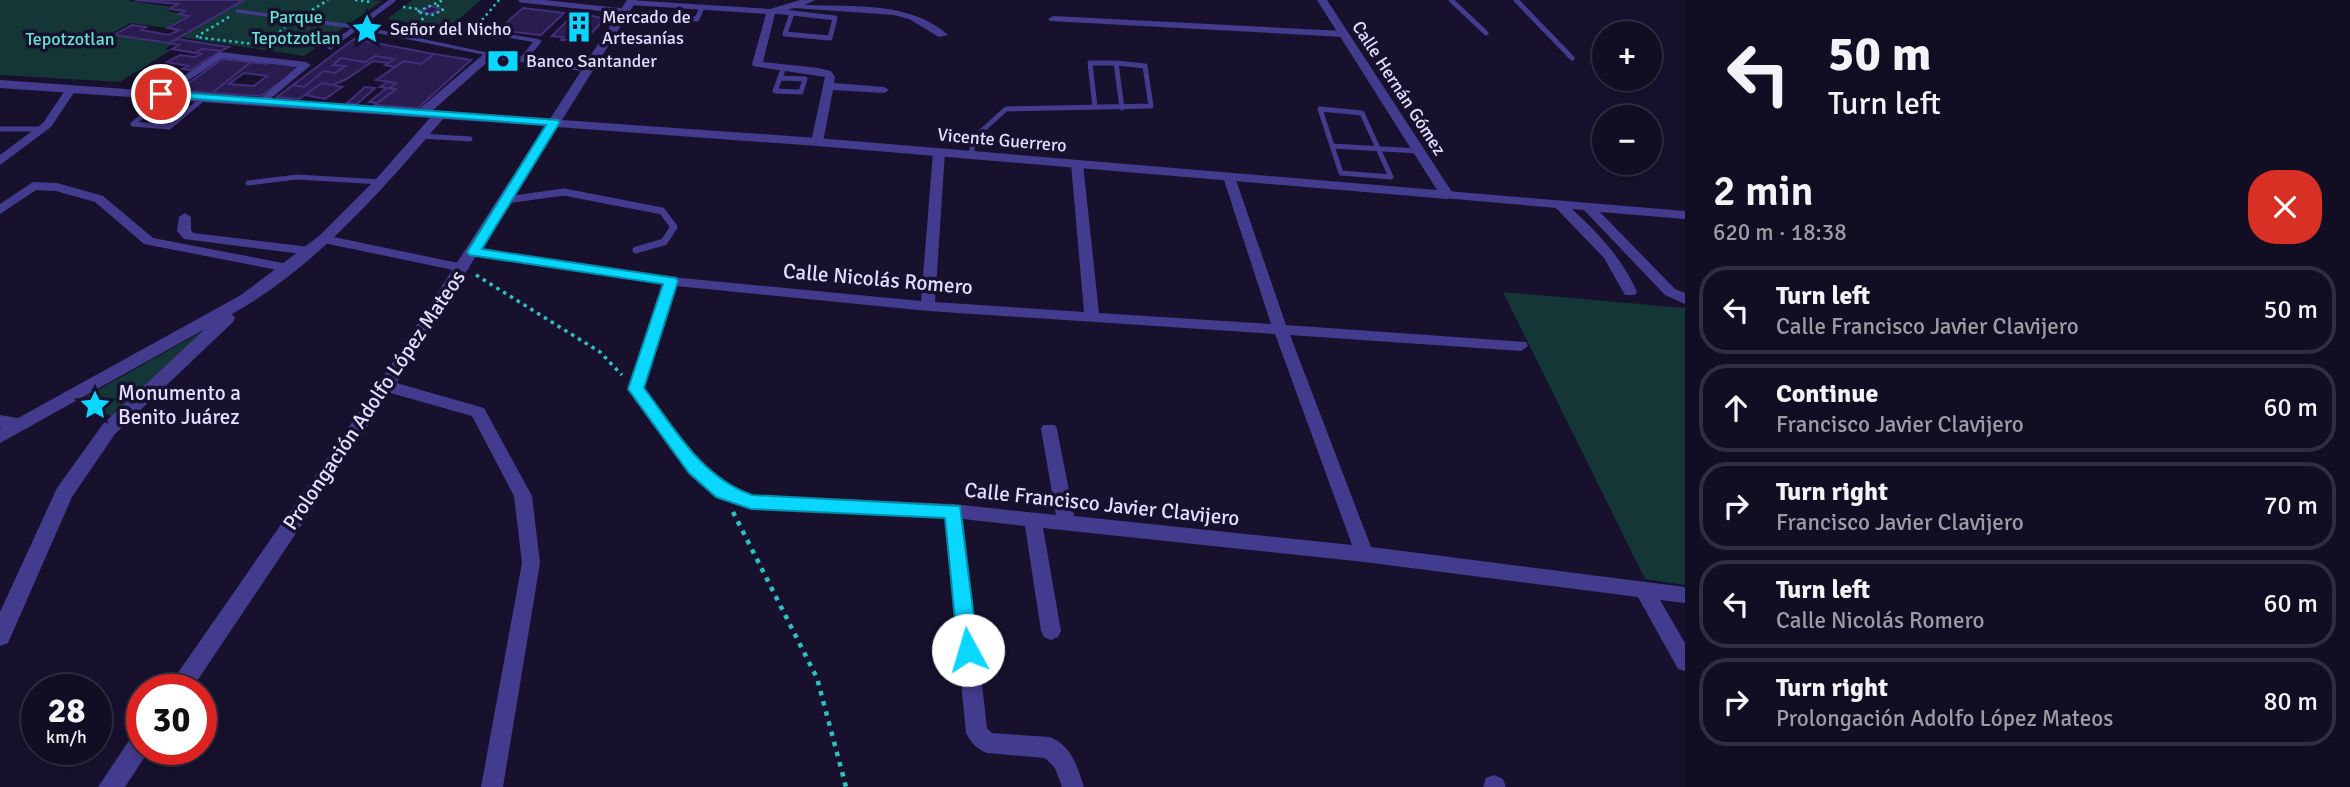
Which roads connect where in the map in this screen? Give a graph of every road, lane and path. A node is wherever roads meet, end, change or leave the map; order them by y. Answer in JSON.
{"nodes":[{"id":1,"x":393,"y":0,"type":"edge"},
{"id":2,"x":443,"y":0,"type":"edge"},
{"id":3,"x":520,"y":0,"type":"edge"},
{"id":4,"x":810,"y":0,"type":"edge"},
{"id":5,"x":1322,"y":0,"type":"edge"},
{"id":6,"x":1451,"y":0,"type":"edge"},
{"id":7,"x":1516,"y":0,"type":"edge"},
{"id":8,"x":629,"y":4,"type":"edge"},
{"id":9,"x":437,"y":5,"type":"junction"},
{"id":10,"x":702,"y":7,"type":"junction"},
{"id":11,"x":790,"y":9,"type":"junction"},
{"id":12,"x":239,"y":11,"type":"joint"},
{"id":13,"x":773,"y":12,"type":"junction"},
{"id":14,"x":665,"y":17,"type":"dead end"},
{"id":15,"x":1053,"y":19,"type":"dead end"},
{"id":16,"x":357,"y":27,"type":"junction"},
{"id":17,"x":474,"y":30,"type":"dead end"},
{"id":18,"x":1486,"y":33,"type":"dead end"},
{"id":19,"x":1343,"y":34,"type":"junction"},
{"id":20,"x":943,"y":35,"type":"dead end"},
{"id":21,"x":261,"y":45,"type":"dead end"},
{"id":22,"x":330,"y":47,"type":"dead end"},
{"id":23,"x":491,"y":54,"type":"junction"},
{"id":24,"x":524,"y":58,"type":"junction"},
{"id":25,"x":1572,"y":58,"type":"dead end"},
{"id":26,"x":1116,"y":63,"type":"junction"},
{"id":27,"x":588,"y":68,"type":"junction"},
{"id":28,"x":782,"y":73,"type":"junction"},
{"id":29,"x":0,"y":84,"type":"edge"},
{"id":30,"x":829,"y":86,"type":"junction"},
{"id":31,"x":72,"y":88,"type":"junction"},
{"id":32,"x":884,"y":90,"type":"dead end"},
{"id":33,"x":161,"y":94,"type":"junction"},
{"id":34,"x":205,"y":97,"type":"junction"},
{"id":35,"x":264,"y":101,"type":"junction"},
{"id":36,"x":1095,"y":107,"type":"junction"},
{"id":37,"x":1122,"y":108,"type":"junction"},
{"id":38,"x":421,"y":114,"type":"junction"},
{"id":39,"x":439,"y":115,"type":"junction"},
{"id":40,"x":181,"y":117,"type":"junction"},
{"id":41,"x":554,"y":122,"type":"junction"},
{"id":42,"x":0,"y":128,"type":"edge"},
{"id":43,"x":41,"y":129,"type":"junction"},
{"id":44,"x":421,"y":136,"type":"junction"},
{"id":45,"x":470,"y":139,"type":"dead end"},
{"id":46,"x":817,"y":142,"type":"junction"},
{"id":47,"x":1332,"y":146,"type":"junction"},
{"id":48,"x":1379,"y":149,"type":"junction"},
{"id":49,"x":1419,"y":151,"type":"junction"},
{"id":50,"x":939,"y":152,"type":"junction"},
{"id":51,"x":971,"y":155,"type":"junction"},
{"id":52,"x":0,"y":161,"type":"edge"},
{"id":53,"x":1077,"y":164,"type":"junction"},
{"id":54,"x":1229,"y":177,"type":"junction"},
{"id":55,"x":381,"y":182,"type":"junction"},
{"id":56,"x":248,"y":183,"type":"dead end"},
{"id":57,"x":1447,"y":195,"type":"junction"},
{"id":58,"x":506,"y":200,"type":"junction"},
{"id":59,"x":1561,"y":206,"type":"junction"},
{"id":60,"x":1589,"y":208,"type":"junction"},
{"id":61,"x":0,"y":210,"type":"edge"},
{"id":62,"x":1685,"y":215,"type":"edge"},
{"id":63,"x":185,"y":217,"type":"dead end"},
{"id":64,"x":324,"y":239,"type":"junction"},
{"id":65,"x":636,"y":250,"type":"dead end"},
{"id":66,"x":310,"y":251,"type":"junction"},
{"id":67,"x":474,"y":252,"type":"junction"},
{"id":68,"x":288,"y":268,"type":"junction"},
{"id":69,"x":463,"y":268,"type":"junction"},
{"id":70,"x":671,"y":281,"type":"junction"},
{"id":71,"x":1630,"y":292,"type":"dead end"},
{"id":72,"x":247,"y":299,"type":"junction"},
{"id":73,"x":1685,"y":299,"type":"edge"},
{"id":74,"x":928,"y":306,"type":"junction"},
{"id":75,"x":1093,"y":316,"type":"junction"},
{"id":76,"x":1280,"y":328,"type":"junction"},
{"id":77,"x":1521,"y":346,"type":"dead end"},
{"id":78,"x":386,"y":386,"type":"junction"},
{"id":79,"x":636,"y":389,"type":"junction"},
{"id":80,"x":0,"y":421,"type":"edge"},
{"id":81,"x":22,"y":424,"type":"junction"},
{"id":82,"x":1049,"y":429,"type":"dead end"},
{"id":83,"x":0,"y":436,"type":"edge"},
{"id":84,"x":722,"y":492,"type":"junction"},
{"id":85,"x":953,"y":511,"type":"junction"},
{"id":86,"x":1033,"y":520,"type":"junction"},
{"id":87,"x":1067,"y":524,"type":"junction"},
{"id":88,"x":1364,"y":554,"type":"junction"},
{"id":89,"x":1643,"y":589,"type":"junction"},
{"id":90,"x":1685,"y":595,"type":"edge"},
{"id":91,"x":1051,"y":631,"type":"dead end"},
{"id":92,"x":0,"y":636,"type":"edge"},
{"id":93,"x":1685,"y":662,"type":"edge"},
{"id":94,"x":188,"y":674,"type":"edge"},
{"id":95,"x":126,"y":764,"type":"edge"},
{"id":96,"x":110,"y":787,"type":"edge"},
{"id":97,"x":492,"y":787,"type":"edge"},
{"id":98,"x":846,"y":787,"type":"edge"},
{"id":99,"x":1073,"y":787,"type":"edge"}],
"edges":[{"from":1,"to":16,"type":"lane"},
{"from":2,"to":9,"type":"path"},
{"from":3,"to":8,"type":"lane"},
{"from":4,"to":11,"type":"street"},
{"from":5,"to":19,"type":"street","name":"Calle Hernán Gómez"},
{"from":6,"to":18,"type":"lane"},
{"from":7,"to":25,"type":"lane"},
{"from":8,"to":10,"type":"street"},
{"from":8,"to":27,"type":"street","name":"Prolongación Adolfo López Mateos"},
{"from":9,"to":9,"type":"path"},
{"from":10,"to":13,"type":"street"},
{"from":10,"to":14,"type":"lane"},
{"from":11,"to":11,"type":"lane"},
{"from":11,"to":13,"type":"street"},
{"from":11,"to":20,"type":"street"},
{"from":12,"to":16,"type":"street"},
{"from":12,"to":21,"type":"path"},
{"from":13,"to":28,"type":"street"},
{"from":15,"to":19,"type":"street"},
{"from":16,"to":22,"type":"lane"},
{"from":16,"to":23,"type":"street"},
{"from":17,"to":24,"type":"street"},
{"from":19,"to":49,"type":"street","name":"Calle Hernán Gómez"},
{"from":23,"to":24,"type":"street"},
{"from":23,"to":38,"type":"street"},
{"from":24,"to":27,"type":"street"},
{"from":26,"to":36,"type":"lane"},
{"from":26,"to":37,"type":"lane"},
{"from":26,"to":37,"type":"lane"},
{"from":27,"to":41,"type":"street","name":"Prolongación Adolfo López Mateos"},
{"from":28,"to":28,"type":"lane"},
{"from":28,"to":30,"type":"street"},
{"from":29,"to":31,"type":"street","name":"Vicente Guerrero"},
{"from":30,"to":32,"type":"street"},
{"from":30,"to":46,"type":"street"},
{"from":31,"to":33,"type":"street","name":"Vicente Guerrero"},
{"from":31,"to":43,"type":"street"},
{"from":33,"to":34,"type":"street","name":"Vicente Guerrero"},
{"from":33,"to":35,"type":"street"},
{"from":34,"to":35,"type":"street","name":"Vicente Guerrero"},
{"from":34,"to":40,"type":"lane"},
{"from":35,"to":38,"type":"street","name":"Vicente Guerrero"},
{"from":36,"to":37,"type":"lane"},
{"from":36,"to":51,"type":"lane"},
{"from":38,"to":39,"type":"street","name":"Vicente Guerrero"},
{"from":39,"to":41,"type":"street","name":"Vicente Guerrero"},
{"from":39,"to":44,"type":"street"},
{"from":40,"to":40,"type":"lane"},
{"from":41,"to":46,"type":"street","name":"Vicente Guerrero"},
{"from":41,"to":58,"type":"street","name":"Prolongación Adolfo López Mateos"},
{"from":42,"to":43,"type":"lane"},
{"from":43,"to":52,"type":"street"},
{"from":44,"to":45,"type":"lane"},
{"from":44,"to":55,"type":"street"},
{"from":46,"to":50,"type":"street","name":"Vicente Guerrero"},
{"from":47,"to":48,"type":"lane"},
{"from":47,"to":48,"type":"lane"},
{"from":47,"to":48,"type":"lane"},
{"from":48,"to":49,"type":"lane"},
{"from":49,"to":57,"type":"street","name":"Calle Hernán Gómez"},
{"from":50,"to":51,"type":"street","name":"Vicente Guerrero"},
{"from":50,"to":74,"type":"street"},
{"from":51,"to":53,"type":"street","name":"Vicente Guerrero"},
{"from":53,"to":54,"type":"street","name":"Vicente Guerrero"},
{"from":53,"to":75,"type":"street"},
{"from":54,"to":57,"type":"street","name":"Vicente Guerrero"},
{"from":54,"to":76,"type":"street"},
{"from":55,"to":56,"type":"lane"},
{"from":55,"to":64,"type":"street"},
{"from":57,"to":59,"type":"street"},
{"from":58,"to":65,"type":"lane"},
{"from":58,"to":67,"type":"street","name":"Prolongación Adolfo López Mateos"},
{"from":59,"to":60,"type":"street"},
{"from":59,"to":71,"type":"street"},
{"from":60,"to":62,"type":"street"},
{"from":60,"to":73,"type":"street"},
{"from":61,"to":68,"type":"street"},
{"from":63,"to":66,"type":"street"},
{"from":64,"to":66,"type":"street"},
{"from":64,"to":69,"type":"street"},
{"from":66,"to":68,"type":"street"},
{"from":67,"to":69,"type":"street","name":"Prolongación Adolfo López Mateos"},
{"from":67,"to":70,"type":"street","name":"Calle Nicolás Romero"},
{"from":68,"to":72,"type":"street"},
{"from":69,"to":78,"type":"street","name":"Prolongación Adolfo López Mateos"},
{"from":69,"to":79,"type":"path"},
{"from":70,"to":74,"type":"street","name":"Calle Nicolás Romero"},
{"from":70,"to":79,"type":"street"},
{"from":72,"to":81,"type":"street"},
{"from":72,"to":92,"type":"street"},
{"from":74,"to":75,"type":"street","name":"Calle Nicolás Romero"},
{"from":75,"to":76,"type":"street","name":"Calle Nicolás Romero"},
{"from":76,"to":77,"type":"street","name":"Calle Nicolás Romero"},
{"from":76,"to":88,"type":"street"},
{"from":78,"to":94,"type":"street","name":"Prolongación Adolfo López Mateos"},
{"from":78,"to":97,"type":"street"},
{"from":79,"to":84,"type":"street"},
{"from":80,"to":81,"type":"street"},
{"from":81,"to":83,"type":"street"},
{"from":82,"to":87,"type":"street"},
{"from":84,"to":85,"type":"street","name":"Calle Francisco Javier Clavijero"},
{"from":84,"to":98,"type":"path"},
{"from":85,"to":86,"type":"street","name":"Calle Francisco Javier Clavijero"},
{"from":85,"to":99,"type":"street"},
{"from":86,"to":87,"type":"street","name":"Calle Francisco Javier Clavijero"},
{"from":86,"to":91,"type":"street"},
{"from":87,"to":88,"type":"street","name":"Calle Francisco Javier Clavijero"},
{"from":88,"to":89,"type":"street","name":"Calle Francisco Javier Clavijero"},
{"from":89,"to":90,"type":"street","name":"Calle Francisco Javier Clavijero"},
{"from":89,"to":93,"type":"street"},
{"from":95,"to":96,"type":"street"}]}
